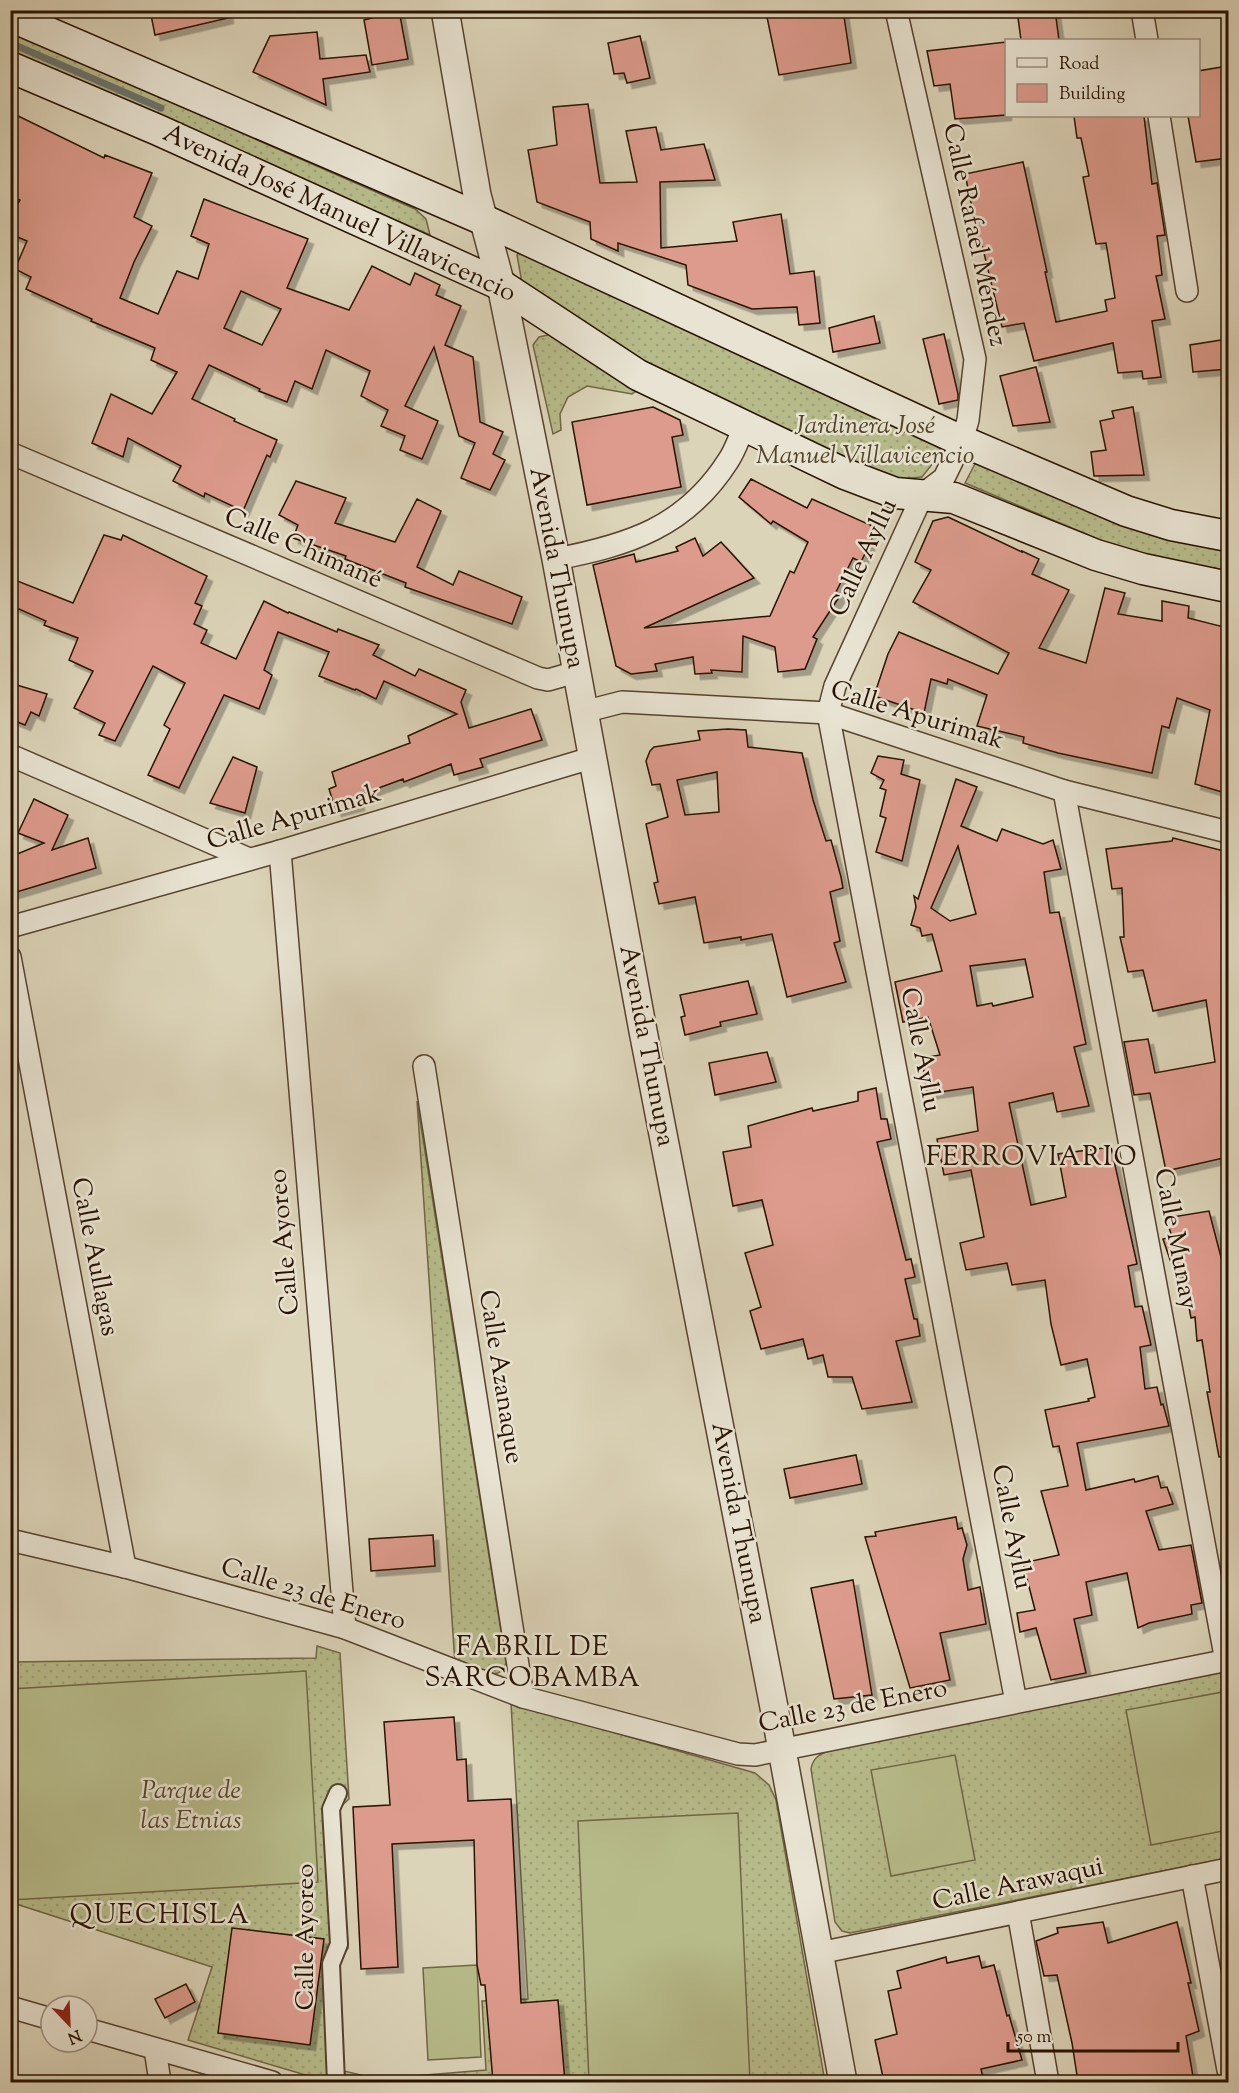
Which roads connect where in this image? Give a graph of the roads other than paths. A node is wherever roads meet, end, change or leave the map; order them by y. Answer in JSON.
{"nodes":[{"id":1,"x":445,"y":10,"type":"edge"},
{"id":2,"x":896,"y":10,"type":"edge"},
{"id":3,"x":1142,"y":10,"type":"edge"},
{"id":4,"x":10,"y":16,"type":"edge"},
{"id":5,"x":1147,"y":39,"type":"edge"},
{"id":6,"x":10,"y":68,"type":"edge"},
{"id":7,"x":1159,"y":117,"type":"edge"},
{"id":8,"x":484,"y":220,"type":"junction"},
{"id":9,"x":501,"y":285,"type":"junction"},
{"id":10,"x":1187,"y":291,"type":"dead end"},
{"id":11,"x":744,"y":427,"type":"junction"},
{"id":12,"x":962,"y":441,"type":"junction"},
{"id":13,"x":10,"y":453,"type":"edge"},
{"id":14,"x":923,"y":494,"type":"junction"},
{"id":15,"x":1228,"y":536,"type":"edge"},
{"id":16,"x":555,"y":559,"type":"junction"},
{"id":17,"x":1228,"y":586,"type":"edge"},
{"id":18,"x":576,"y":672,"type":"junction"},
{"id":19,"x":583,"y":712,"type":"junction"},
{"id":20,"x":828,"y":713,"type":"junction"},
{"id":21,"x":10,"y":755,"type":"edge"},
{"id":22,"x":591,"y":758,"type":"junction"},
{"id":23,"x":1064,"y":791,"type":"junction"},
{"id":24,"x":1228,"y":832,"type":"edge"},
{"id":25,"x":280,"y":851,"type":"junction"},
{"id":26,"x":249,"y":859,"type":"junction"},
{"id":27,"x":10,"y":927,"type":"edge"},
{"id":28,"x":10,"y":957,"type":"edge"},
{"id":29,"x":424,"y":1066,"type":"dead end"},
{"id":30,"x":10,"y":1540,"type":"edge"},
{"id":31,"x":125,"y":1568,"type":"junction"},
{"id":32,"x":345,"y":1628,"type":"junction"},
{"id":33,"x":1227,"y":1660,"type":"edge"},
{"id":34,"x":523,"y":1697,"type":"junction"},
{"id":35,"x":1016,"y":1702,"type":"junction"},
{"id":36,"x":782,"y":1749,"type":"junction"},
{"id":37,"x":338,"y":1793,"type":"dead end"},
{"id":38,"x":1228,"y":1869,"type":"edge"},
{"id":39,"x":1192,"y":1876,"type":"junction"},
{"id":40,"x":1018,"y":1912,"type":"junction"},
{"id":41,"x":819,"y":1953,"type":"junction"},
{"id":42,"x":10,"y":2007,"type":"edge"},
{"id":43,"x":39,"y":2015,"type":"edge"},
{"id":44,"x":99,"y":2033,"type":"edge"},
{"id":45,"x":155,"y":2049,"type":"junction"},
{"id":46,"x":1228,"y":2070,"type":"edge"},
{"id":47,"x":160,"y":2082,"type":"edge"},
{"id":48,"x":272,"y":2082,"type":"edge"},
{"id":49,"x":336,"y":2082,"type":"edge"},
{"id":50,"x":843,"y":2082,"type":"edge"},
{"id":51,"x":1048,"y":2082,"type":"edge"}],
"edges":[{"from":1,"to":8,"type":"street","name":"Avenida Thunupa"},
{"from":2,"to":12,"type":"street","name":"Calle Rafael Méndez"},
{"from":3,"to":5,"type":"street"},
{"from":4,"to":8,"type":"main road","name":"Avenida José Manuel Villavicencio"},
{"from":6,"to":9,"type":"main road","name":"Avenida José Manuel Villavicencio"},
{"from":7,"to":10,"type":"street"},
{"from":8,"to":9,"type":"street","name":"Avenida Thunupa"},
{"from":8,"to":12,"type":"main road","name":"Avenida José Manuel Villavicencio"},
{"from":9,"to":11,"type":"main road","name":"Avenida José Manuel Villavicencio"},
{"from":9,"to":16,"type":"street","name":"Avenida Thunupa"},
{"from":11,"to":14,"type":"main road","name":"Avenida José Manuel Villavicencio"},
{"from":11,"to":16,"type":"street"},
{"from":12,"to":14,"type":"street","name":"Calle Rafael Méndez"},
{"from":12,"to":15,"type":"main road","name":"Avenida José Manuel Villavicencio"},
{"from":13,"to":18,"type":"street","name":"Calle Chimané"},
{"from":14,"to":17,"type":"main road","name":"Avenida José Manuel Villavicencio"},
{"from":14,"to":20,"type":"street","name":"Calle Ayllu"},
{"from":16,"to":18,"type":"street","name":"Avenida Thunupa"},
{"from":18,"to":19,"type":"street","name":"Avenida Thunupa"},
{"from":19,"to":20,"type":"street","name":"Calle Apurimak"},
{"from":19,"to":22,"type":"street","name":"Avenida Thunupa"},
{"from":20,"to":23,"type":"street","name":"Calle Apurimak"},
{"from":20,"to":35,"type":"street","name":"Calle Ayllu"},
{"from":21,"to":26,"type":"street"},
{"from":22,"to":25,"type":"street","name":"Calle Apurimak"},
{"from":22,"to":36,"type":"street","name":"Avenida Thunupa"},
{"from":23,"to":24,"type":"street","name":"Calle Apurimak"},
{"from":23,"to":33,"type":"street","name":"Calle Munay"},
{"from":25,"to":26,"type":"street","name":"Calle Apurimak"},
{"from":25,"to":32,"type":"street","name":"Calle Ayoreo"},
{"from":26,"to":27,"type":"street","name":"Calle Apurimak"},
{"from":28,"to":31,"type":"street","name":"Calle Aullagas"},
{"from":29,"to":34,"type":"street","name":"Calle Azanaque"},
{"from":30,"to":31,"type":"street","name":"Calle 23 de Enero"},
{"from":31,"to":32,"type":"street","name":"Calle 23 de Enero"},
{"from":32,"to":34,"type":"street","name":"Calle 23 de Enero"},
{"from":33,"to":35,"type":"street","name":"Calle 23 de Enero"},
{"from":34,"to":36,"type":"street","name":"Calle 23 de Enero"},
{"from":35,"to":36,"type":"street","name":"Calle 23 de Enero"},
{"from":36,"to":41,"type":"street","name":"Avenida Thunupa"},
{"from":37,"to":49,"type":"street","name":"Calle Ayoreo"},
{"from":38,"to":39,"type":"street","name":"Calle Arawaqui"},
{"from":39,"to":40,"type":"street","name":"Calle Arawaqui"},
{"from":39,"to":46,"type":"street"},
{"from":40,"to":41,"type":"street","name":"Calle Arawaqui"},
{"from":40,"to":51,"type":"street"},
{"from":41,"to":50,"type":"street","name":"Avenida Thunupa"},
{"from":42,"to":43,"type":"street"},
{"from":44,"to":45,"type":"street"},
{"from":45,"to":47,"type":"street"},
{"from":45,"to":48,"type":"street"}]}
